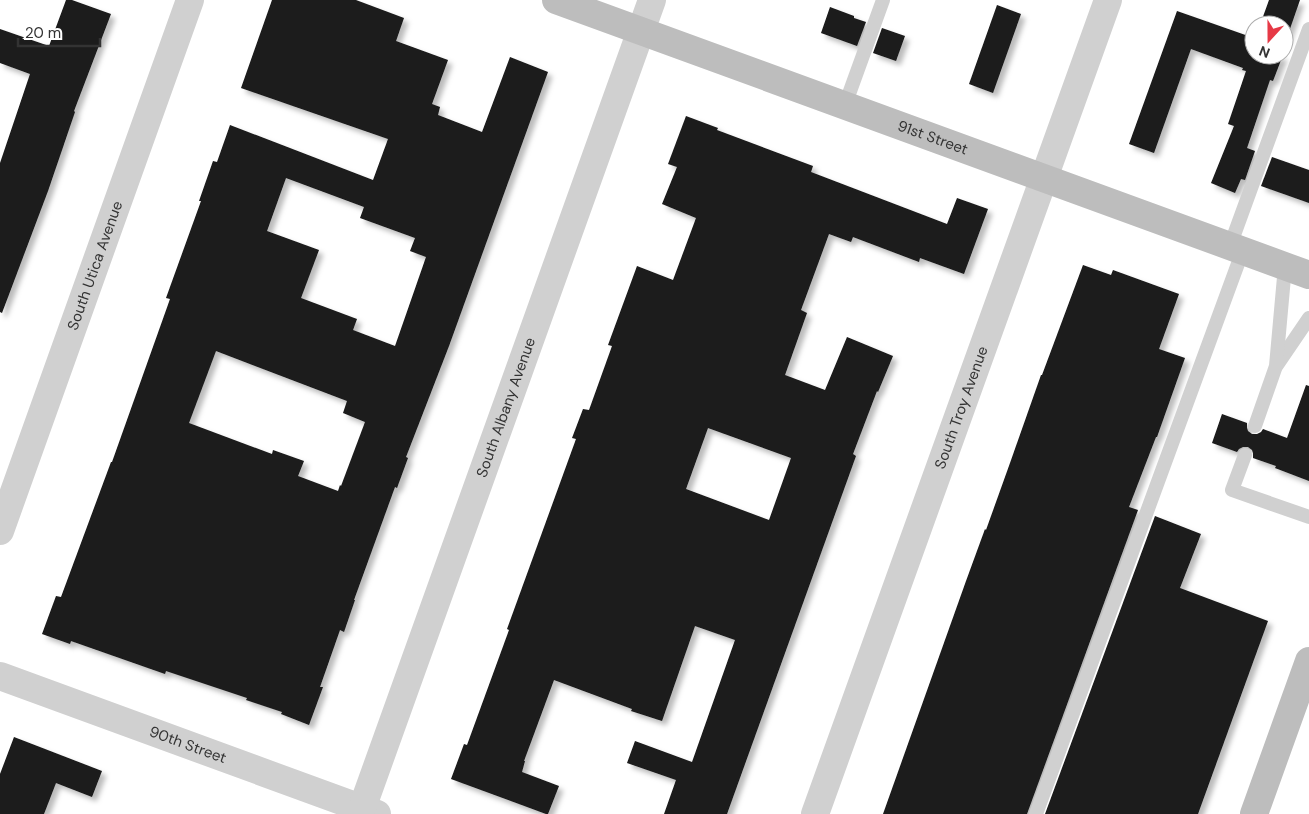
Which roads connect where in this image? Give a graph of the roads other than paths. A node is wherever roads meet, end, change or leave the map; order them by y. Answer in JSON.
{"nodes":[{"id":1,"x":190,"y":0,"type":"edge"},
{"id":2,"x":556,"y":0,"type":"edge"},
{"id":3,"x":652,"y":0,"type":"edge"},
{"id":4,"x":883,"y":0,"type":"edge"},
{"id":5,"x":1108,"y":0,"type":"edge"},
{"id":6,"x":1309,"y":29,"type":"edge"},
{"id":7,"x":641,"y":31,"type":"junction"},
{"id":8,"x":845,"y":106,"type":"junction"},
{"id":9,"x":1044,"y":178,"type":"junction"},
{"id":10,"x":1236,"y":248,"type":"junction"},
{"id":11,"x":1297,"y":270,"type":"edge"},
{"id":12,"x":1309,"y":318,"type":"edge"},
{"id":13,"x":1276,"y":366,"type":"junction"},
{"id":14,"x":1255,"y":426,"type":"dead end"},
{"id":15,"x":1245,"y":455,"type":"dead end"},
{"id":16,"x":1309,"y":517,"type":"edge"},
{"id":17,"x":0,"y":530,"type":"edge"},
{"id":18,"x":1309,"y":661,"type":"edge"},
{"id":19,"x":0,"y":676,"type":"edge"},
{"id":20,"x":366,"y":812,"type":"edge"},
{"id":21,"x":815,"y":814,"type":"edge"},
{"id":22,"x":1036,"y":814,"type":"edge"},
{"id":23,"x":1254,"y":814,"type":"edge"}],
"edges":[{"from":1,"to":17,"type":"street","name":"South Utica Avenue"},
{"from":2,"to":7,"type":"street","name":"91st Street"},
{"from":3,"to":7,"type":"street","name":"South Albany Avenue"},
{"from":4,"to":8,"type":"lane"},
{"from":5,"to":9,"type":"street","name":"South Troy Avenue"},
{"from":6,"to":10,"type":"lane"},
{"from":7,"to":8,"type":"street","name":"91st Street"},
{"from":7,"to":20,"type":"street","name":"South Albany Avenue"},
{"from":8,"to":9,"type":"street","name":"91st Street"},
{"from":9,"to":10,"type":"street","name":"91st Street"},
{"from":9,"to":21,"type":"street","name":"South Troy Avenue"},
{"from":10,"to":11,"type":"street","name":"91st Street"},
{"from":10,"to":22,"type":"lane"},
{"from":11,"to":13,"type":"lane"},
{"from":12,"to":13,"type":"lane"},
{"from":13,"to":14,"type":"lane"},
{"from":15,"to":16,"type":"lane"},
{"from":18,"to":23,"type":"street"},
{"from":19,"to":20,"type":"street","name":"90th Street"}]}
